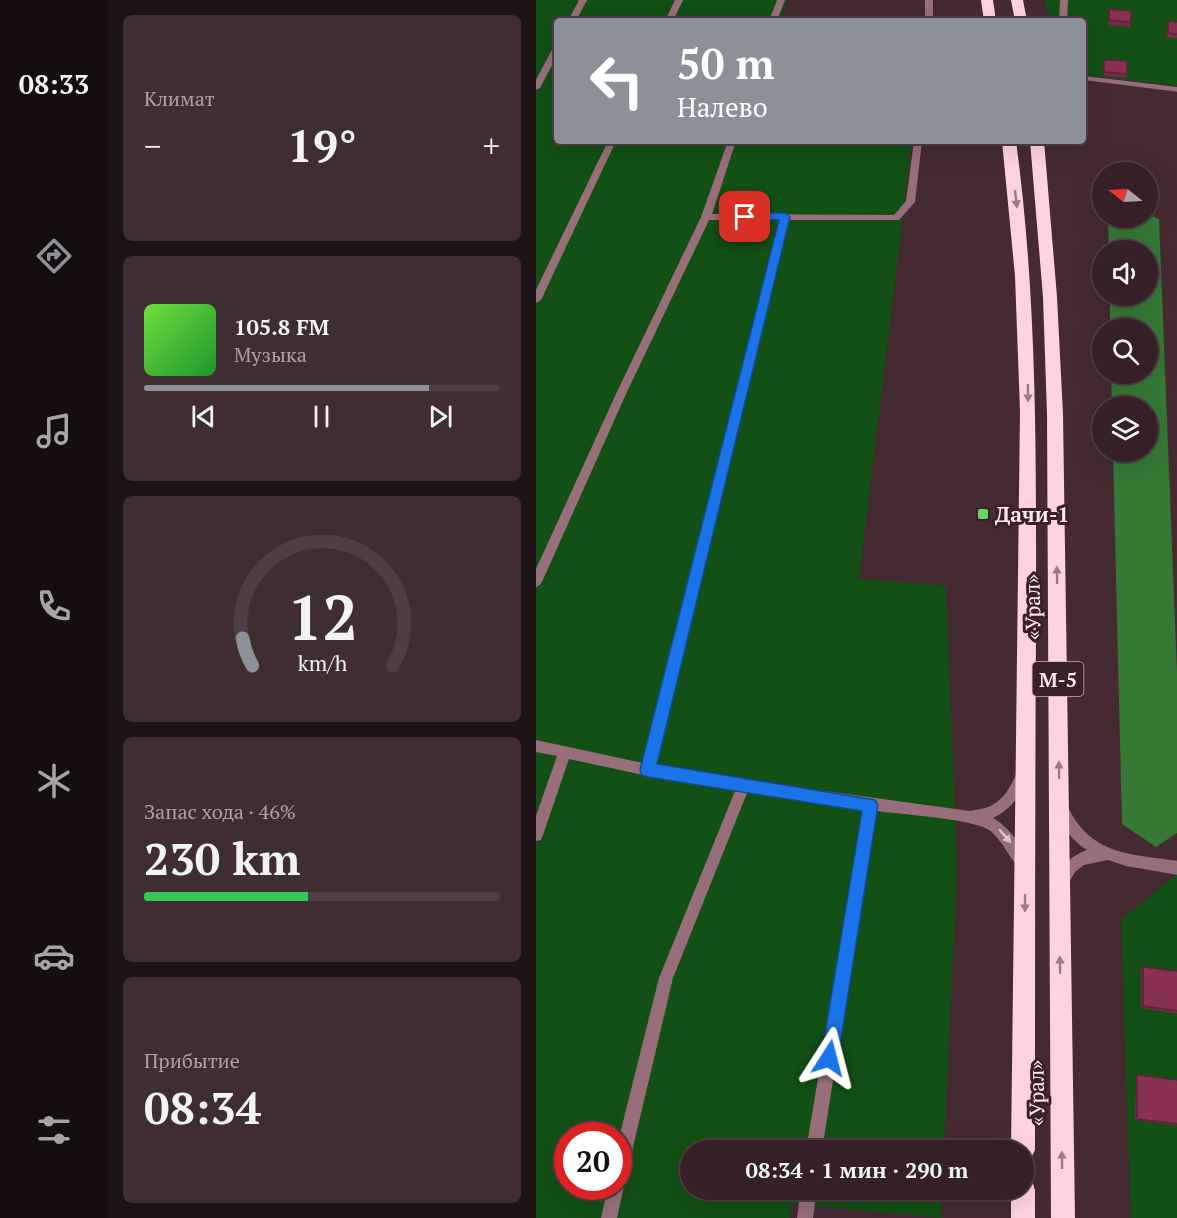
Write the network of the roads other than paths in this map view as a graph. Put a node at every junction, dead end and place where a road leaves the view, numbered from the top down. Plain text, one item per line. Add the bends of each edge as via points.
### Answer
1 (583, 0) edge
2 (679, 0) edge
3 (781, 0) edge
4 (929, 0) edge
5 (987, 0) edge
6 (1017, 0) edge
7 (1064, 0) edge
8 (574, 18) edge
9 (670, 18) edge
10 (774, 18) edge
11 (929, 18) edge
12 (990, 18) edge
13 (1020, 18) edge
14 (1063, 18) edge
15 (554, 54) edge
16 (1086, 78) edge
17 (536, 88) edge
18 (1178, 90) edge
19 (611, 144) edge
20 (731, 144) edge
21 (918, 144) edge
22 (1008, 144) edge
23 (1037, 144) edge
24 (706, 217) junction
25 (785, 217) junction
26 (536, 300) edge
27 (536, 582) edge
28 (536, 746) edge
29 (565, 752) junction
30 (1026, 765) junction
31 (648, 770) junction
32 (743, 786) junction
33 (1059, 795) junction
34 (870, 805) junction
35 (967, 816) junction
36 (536, 835) edge
37 (1108, 854) junction
38 (1178, 868) edge
39 (1026, 874) junction
40 (1060, 888) junction
41 (631, 1122) edge
42 (816, 1140) edge
43 (1023, 1140) edge
44 (613, 1200) edge
45 (808, 1200) edge
46 (1023, 1200) edge
47 (609, 1218) edge
48 (805, 1218) edge
49 (1023, 1218) edge
50 (1063, 1218) edge

1 - 8 lane
2 - 9 lane
3 - 10 lane
4 - 11 lane
5 - 12 highway
6 - 13 highway
7 - 14 lane
15 - 17 lane
16 - 18 lane
19 - 26 lane
20 - 24 lane
21 - 25 lane via 910,202 896,218
22 -> 30 highway, «Урал» / М-5 via 1025,296
33 -> 23 highway, «Урал» / М-5 via 1055,403
24 - 25 lane
24 - 27 lane
25 - 31 lane
28 - 29 lane
29 - 31 lane
29 - 36 lane
30 - 35 lane via 1006,804 990,813
30 - 39 highway, «Урал» / М-5
31 - 32 lane
32 - 34 lane
32 - 41 lane via 666,978
33 - 37 lane via 1066,820 1078,838
33 - 40 highway, «Урал» / М-5
34 - 35 lane
34 - 42 lane
35 -> 39 lane via 998,828 1016,850
37 - 38 lane
37 - 40 lane via 1077,860 1067,870
39 -> 43 highway, «Урал» / М-5
50 -> 40 highway, «Урал» / М-5
44 - 47 lane
45 - 48 lane
46 - 49 highway

